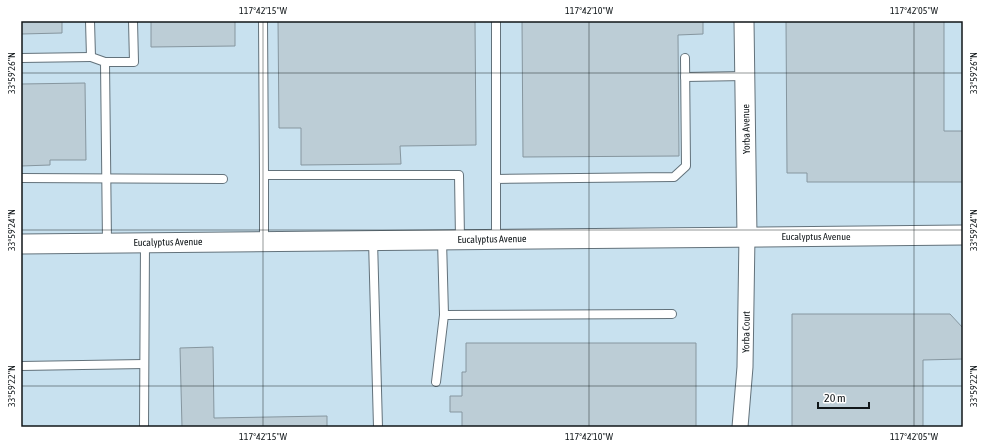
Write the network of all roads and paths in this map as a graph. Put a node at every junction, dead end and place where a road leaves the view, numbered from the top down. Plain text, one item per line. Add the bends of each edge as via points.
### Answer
1 (90, 21) edge
2 (133, 21) edge
3 (264, 21) edge
4 (496, 21) edge
5 (744, 21) edge
6 (91, 57) junction
7 (21, 58) edge
8 (685, 58) dead end
9 (105, 62) junction
10 (745, 76) junction
11 (685, 77) junction
12 (264, 175) junction
13 (21, 178) edge
14 (106, 178) junction
15 (223, 179) dead end
16 (496, 179) junction
17 (963, 235) edge
18 (747, 236) junction
19 (496, 239) junction
20 (373, 240) junction
21 (451, 240) junction
22 (264, 241) junction
23 (145, 242) junction
24 (107, 243) junction
25 (21, 244) edge
26 (672, 314) dead end
27 (444, 315) junction
28 (144, 364) junction
29 (21, 366) edge
30 (436, 382) dead end
31 (144, 427) edge
32 (378, 427) edge
33 (740, 427) edge

1 - 6 lane
2 - 9 lane via 134,62
3 - 12 lane
4 - 16 lane
5 - 10 street, Yorba Avenue
6 - 7 lane
6 - 9 lane
8 - 11 lane
9 - 14 lane
10 - 11 lane
10 - 18 street, Yorba Avenue
11 - 16 lane via 686,166 674,177
12 - 21 lane via 459,175
12 - 22 lane
13 - 14 lane
14 - 15 lane
14 - 24 lane
16 - 19 lane
17 - 18 street, Eucalyptus Avenue
18 - 19 street, Eucalyptus Avenue
18 - 33 street, Yorba Court via 745,367
19 - 21 street, Eucalyptus Avenue
20 - 21 street, Eucalyptus Avenue
20 - 22 street, Eucalyptus Avenue
20 - 32 lane
21 - 27 lane
22 - 23 street, Eucalyptus Avenue
23 - 24 street, Eucalyptus Avenue
23 - 28 lane
24 - 25 street, Eucalyptus Avenue
26 - 27 lane
27 - 30 lane
28 - 29 lane
28 - 31 lane

